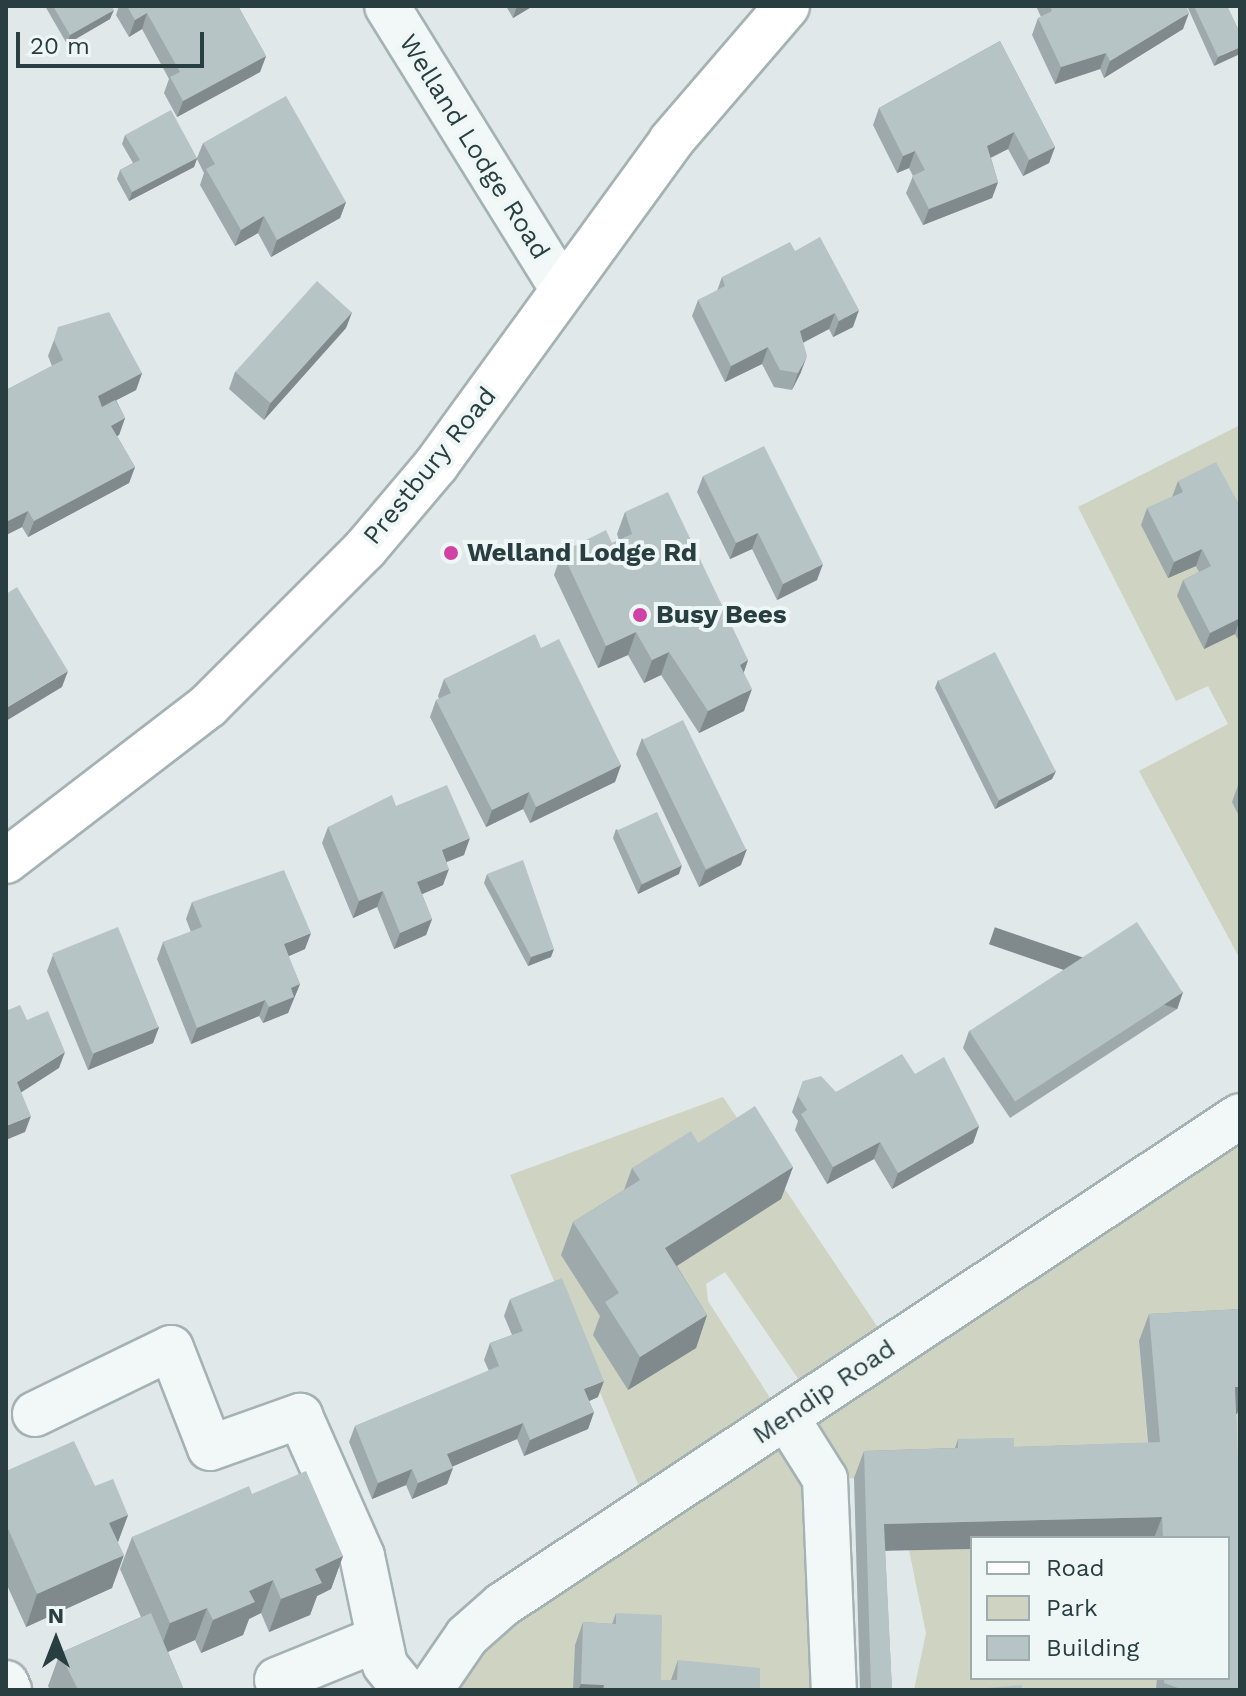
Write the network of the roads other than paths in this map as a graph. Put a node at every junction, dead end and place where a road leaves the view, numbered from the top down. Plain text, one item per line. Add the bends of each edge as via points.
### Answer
1 (387, 6) edge
2 (787, 6) edge
3 (561, 287) junction
4 (6, 861) edge
5 (1240, 1116) edge
6 (35, 1414) dead end
7 (786, 1417) junction
8 (378, 1639) junction
9 (277, 1680) dead end
10 (6, 1683) edge
11 (9, 1690) edge
12 (405, 1690) edge
13 (430, 1690) edge
14 (834, 1690) edge

1 - 3 street, Welland Lodge Road
2 - 3 main road, Prestbury Road
3 - 4 main road, Prestbury Road via 436,465 291,629 121,779
5 - 7 street, Mendip Road
6 - 8 street via 171,1348 210,1448 300,1416 362,1556
7 - 13 street, Mendip Road via 502,1605 467,1636
7 - 14 street via 825,1479
8 - 9 street
8 - 12 street via 385,1665
10 - 11 street

